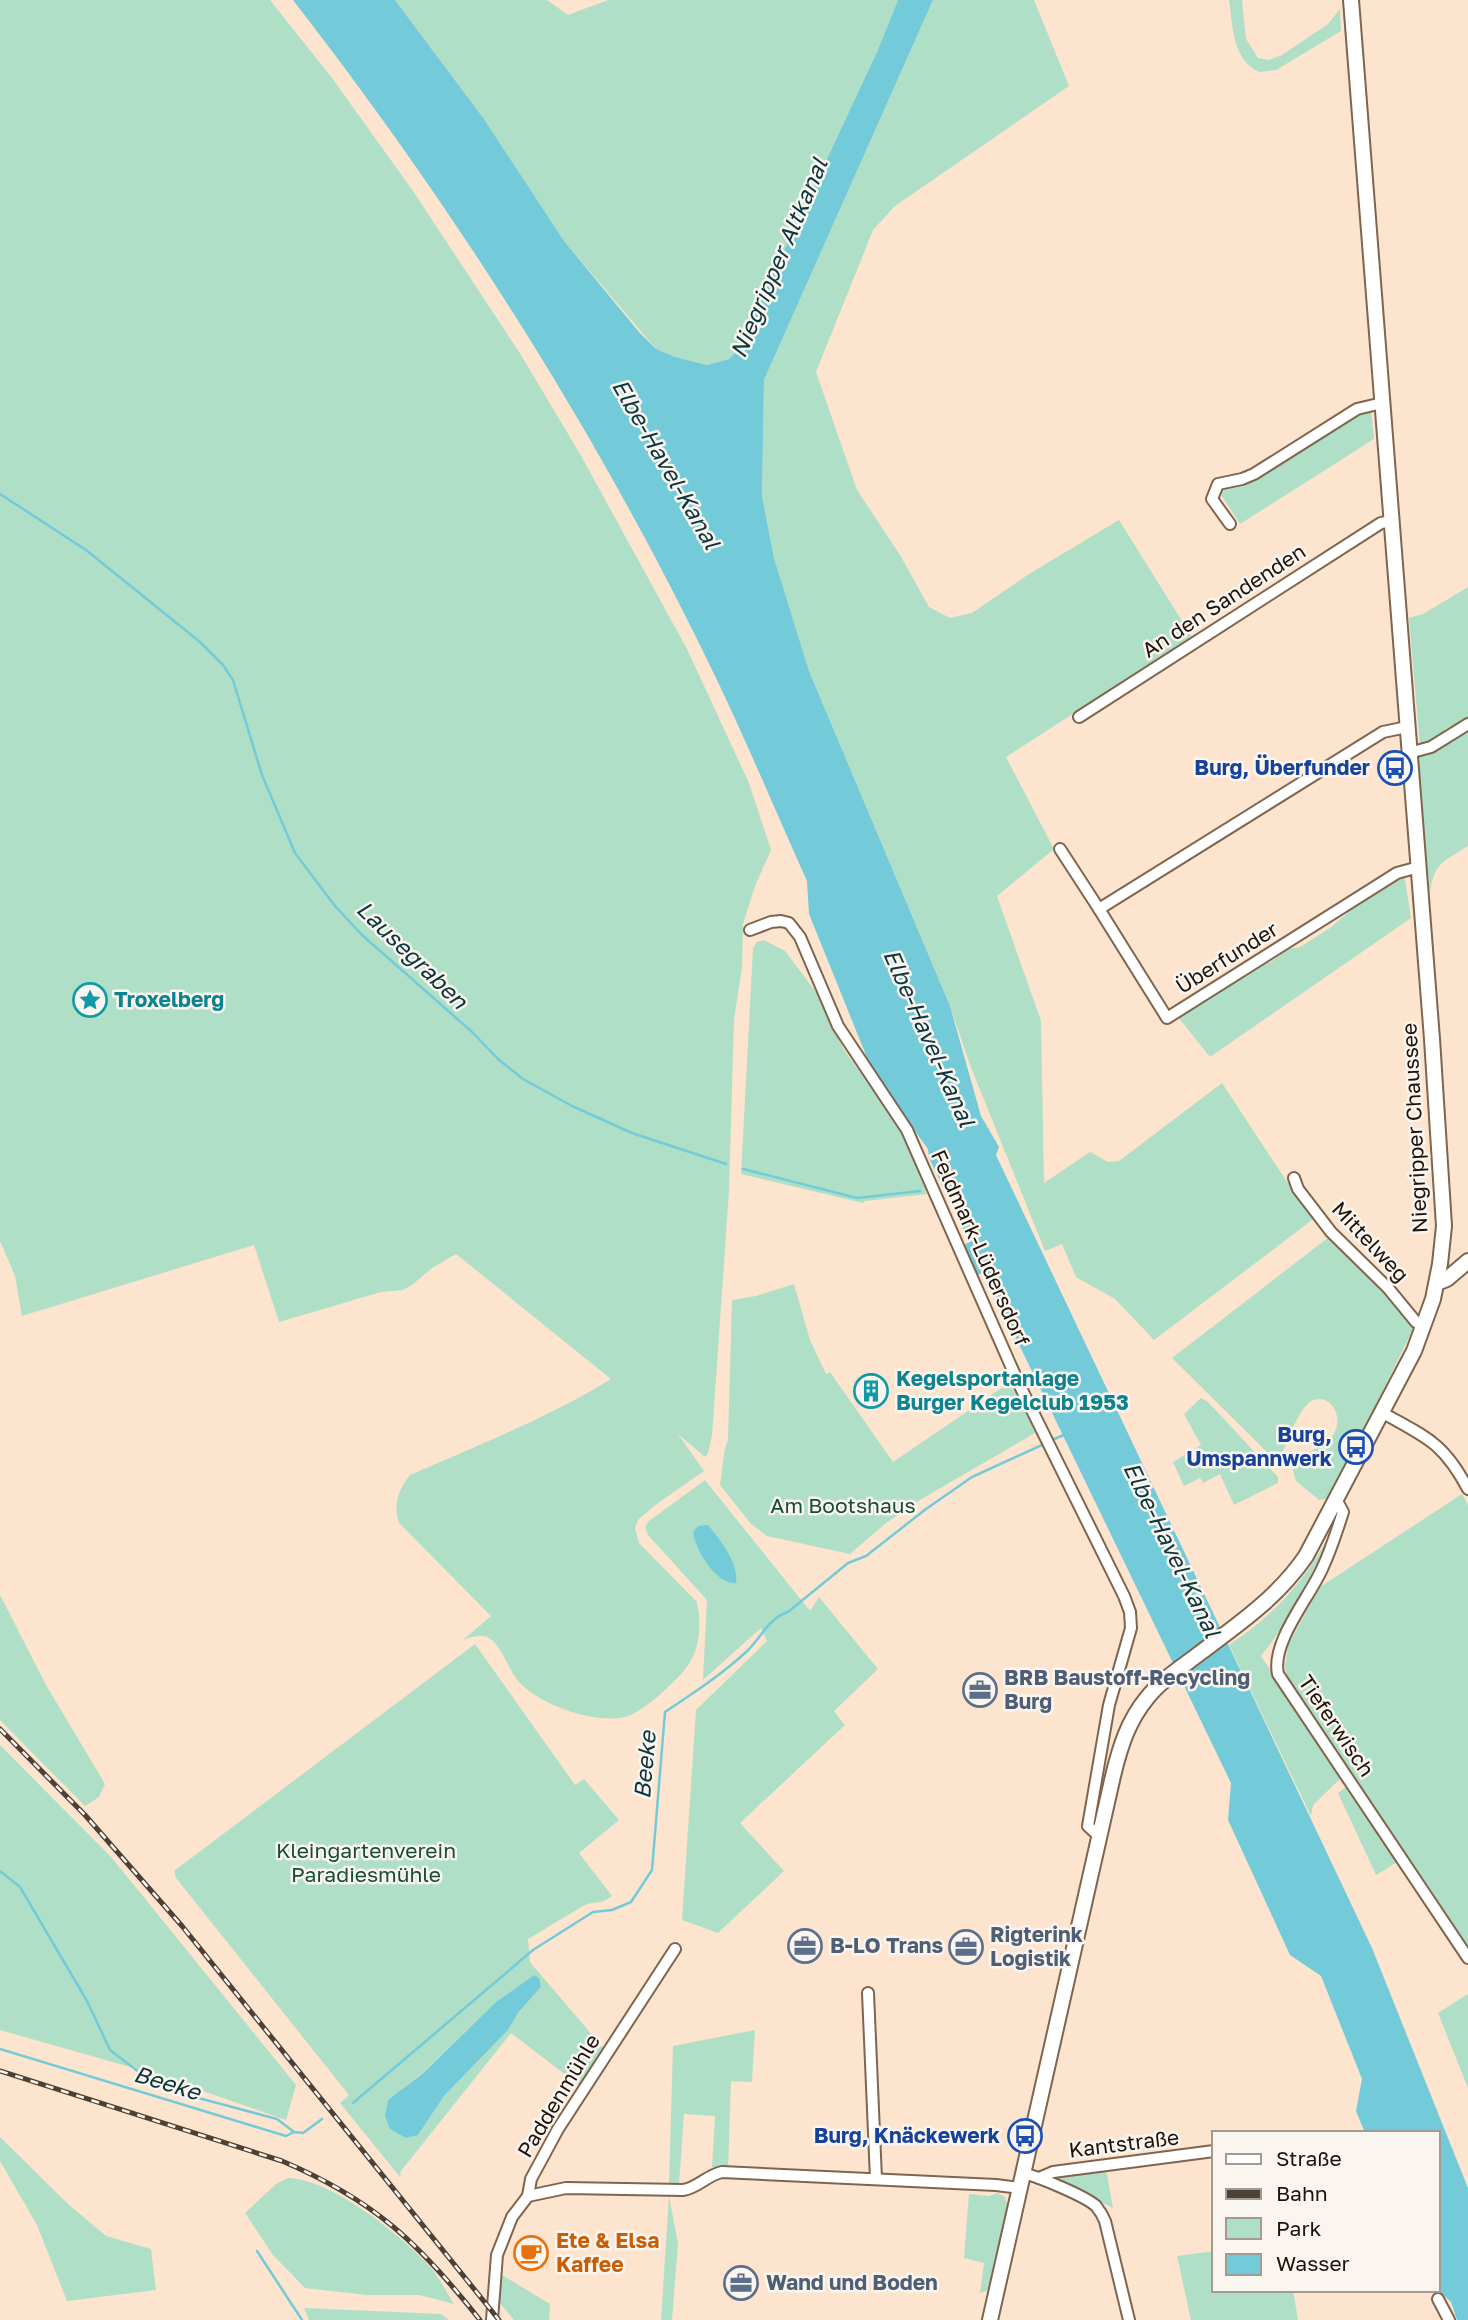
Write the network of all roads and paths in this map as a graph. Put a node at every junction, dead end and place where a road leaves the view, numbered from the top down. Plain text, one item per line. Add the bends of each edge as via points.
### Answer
1 (1351, 0) edge
2 (1382, 403) junction
3 (1391, 521) junction
4 (1230, 524) dead end
5 (1079, 717) dead end
6 (1468, 724) edge
7 (1407, 727) junction
8 (1409, 753) junction
9 (1060, 849) dead end
10 (1419, 867) junction
11 (1099, 909) junction
12 (750, 930) dead end
13 (1294, 1178) dead end
14 (1468, 1261) edge
15 (1437, 1283) junction
16 (1424, 1327) junction
17 (1383, 1413) junction
18 (1468, 1489) edge
19 (1337, 1501) junction
20 (1099, 1836) junction
21 (675, 1949) dead end
22 (1468, 1958) edge
23 (868, 1993) dead end
24 (1212, 2151) edge
25 (1023, 2173) junction
26 (1039, 2178) junction
27 (876, 2179) junction
28 (1020, 2188) junction
29 (528, 2196) junction
30 (1438, 2299) dead end
31 (492, 2316) edge
32 (990, 2320) edge
33 (1129, 2320) edge
34 (1449, 2320) edge

1 - 2 main road, Niegripper Chaussee
2 - 3 main road, Niegripper Chaussee
2 - 4 street via 1357,409 1254,474 1218,484 1212,499
3 - 5 street, An den Sandenden via 1381,523
3 - 7 main road, Niegripper Chaussee
6 - 8 street via 1431,747
7 - 8 main road, Niegripper Chaussee
7 - 11 street via 1383,732
8 - 10 main road, Niegripper Chaussee
9 - 11 street, Überfunder
10 - 11 street, Überfunder via 1397,873 1167,1018
10 - 15 main road, Niegripper Chaussee via 1443,1202
12 - 20 street, Feldmark-Lüdersdorf via 781,920 800,937 838,1026 907,1130 1008,1360 1124,1596 1131,1620 1129,1640 1109,1705 1088,1826
13 - 16 street, Mittelweg via 1331,1232
14 - 15 main road
15 - 16 main road, Niegripper Chaussee
16 - 17 main road, Niegripper Chaussee
17 - 18 street via 1441,1448
17 - 19 main road, Niegripper Chaussee
19 - 20 main road, Niegripper Chaussee via 1297,1569 1273,1596 1147,1698 1131,1721 1118,1754
19 - 22 street, Tieferwisch via 1343,1512 1332,1547 1282,1641 1278,1674
20 - 25 main road, Niegripper Chaussee
21 - 29 street, Paddenmühle via 558,2129 531,2179
23 - 27 street
24 - 26 street, Kantstraße via 1053,2172
25 - 26 street
25 - 28 main road, Niegripper Chaussee
26 - 33 street via 1100,2211
27 - 28 street
27 - 29 street via 718,2173 683,2190 566,2188
28 - 32 main road, Niegripper Chaussee
29 - 31 street, Paddenmühle via 512,2217 499,2247
30 - 34 street

